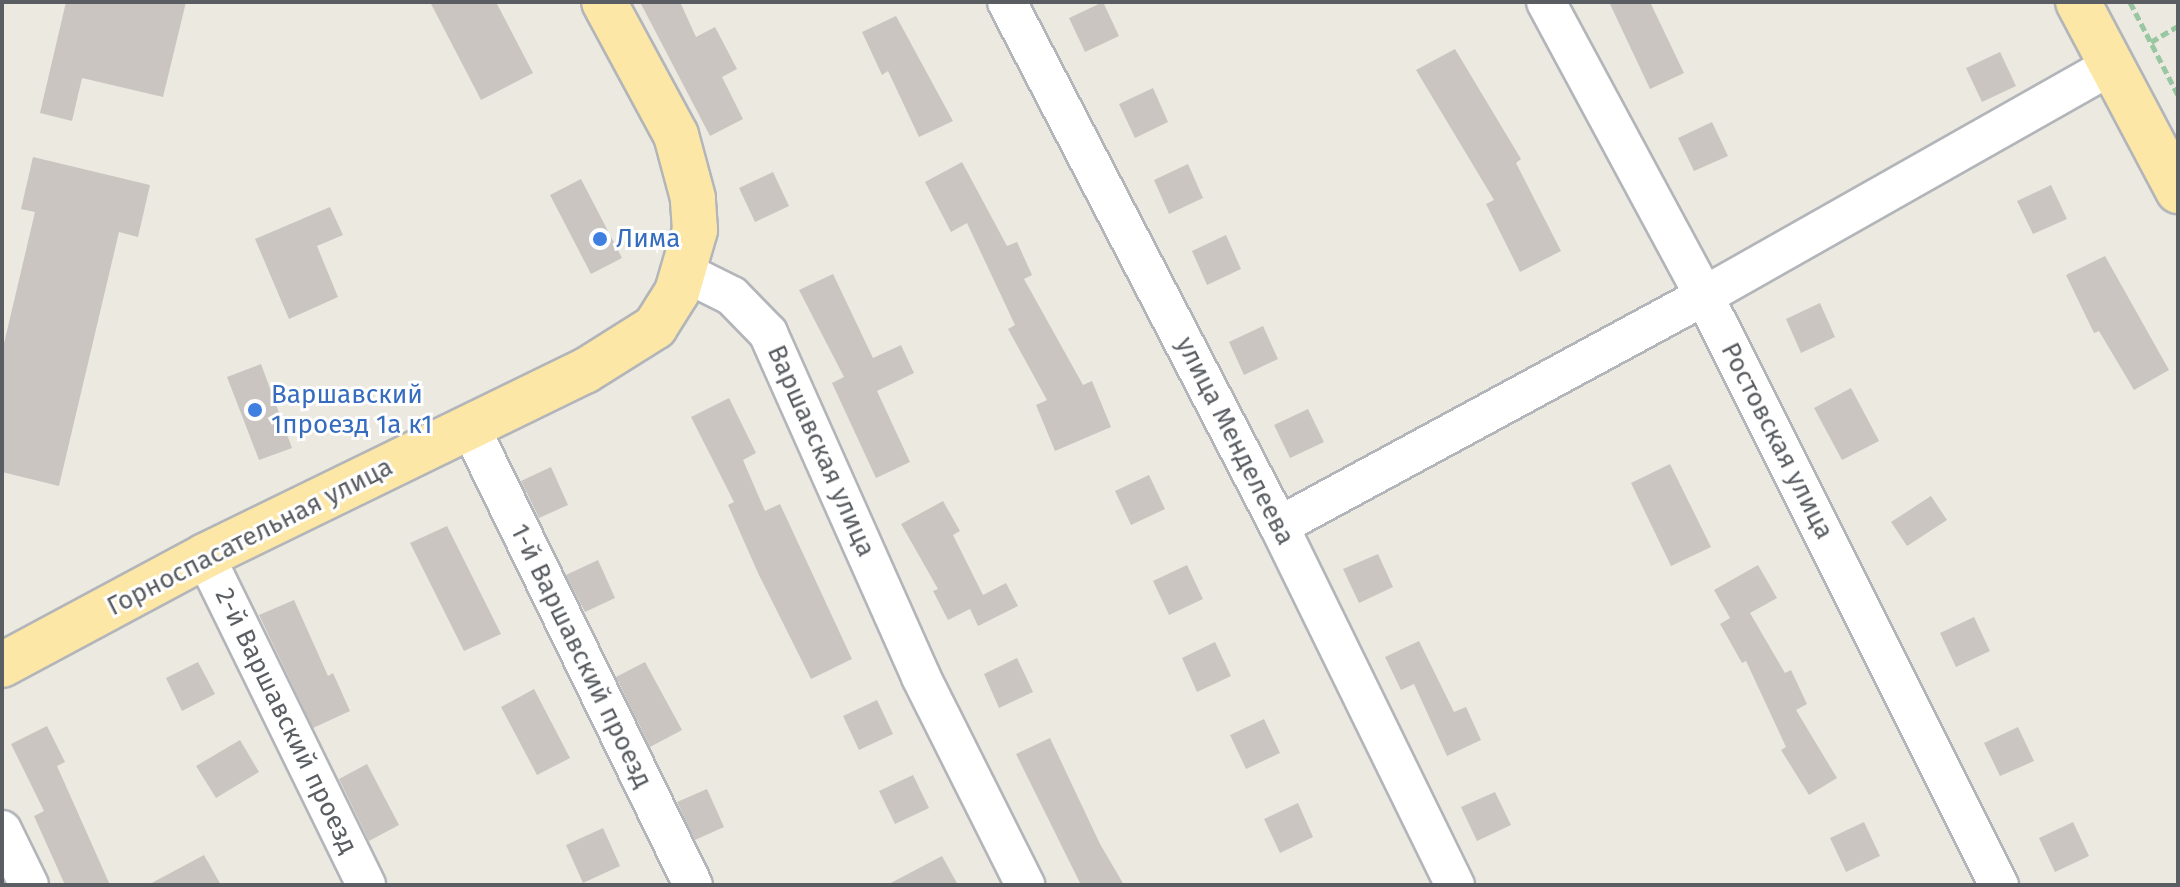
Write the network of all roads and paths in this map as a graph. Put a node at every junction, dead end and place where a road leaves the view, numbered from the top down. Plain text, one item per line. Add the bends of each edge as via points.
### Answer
1 (604, 2) edge
2 (1007, 2) edge
3 (1546, 2) edge
4 (2078, 2) edge
5 (2130, 2) edge
6 (2178, 26) edge
7 (2151, 42) junction
8 (2111, 66) junction
9 (2178, 95) edge
10 (2178, 191) edge
11 (682, 271) junction
12 (1704, 296) junction
13 (470, 427) junction
14 (1279, 526) junction
15 (205, 556) junction
16 (2, 665) edge
17 (2, 830) edge
18 (29, 885) edge
19 (366, 885) edge
20 (693, 885) edge
21 (1025, 885) edge
22 (1455, 885) edge
23 (1999, 885) edge

1 - 11 main road via 676,135 687,169 695,230
2 - 14 street, улица Менделеева
3 - 12 street, Ростовская улица
4 - 8 main road
5 - 7 path
6 - 7 path
7 - 9 path
8 - 10 main road
8 - 12 street
11 - 13 main road, Горноспасательная улица via 677,292 655,327 585,371
11 - 21 street, Варшавская улица via 732,296 768,333 921,677
12 - 14 street
12 - 23 street, Ростовская улица
13 - 15 main road, Горноспасательная улица
13 - 20 street, 1-й Варшавский проезд
14 - 22 street, улица Менделеева
15 - 16 main road, Горноспасательная улица
15 - 19 street, 2-й Варшавский проезд
17 - 18 street

